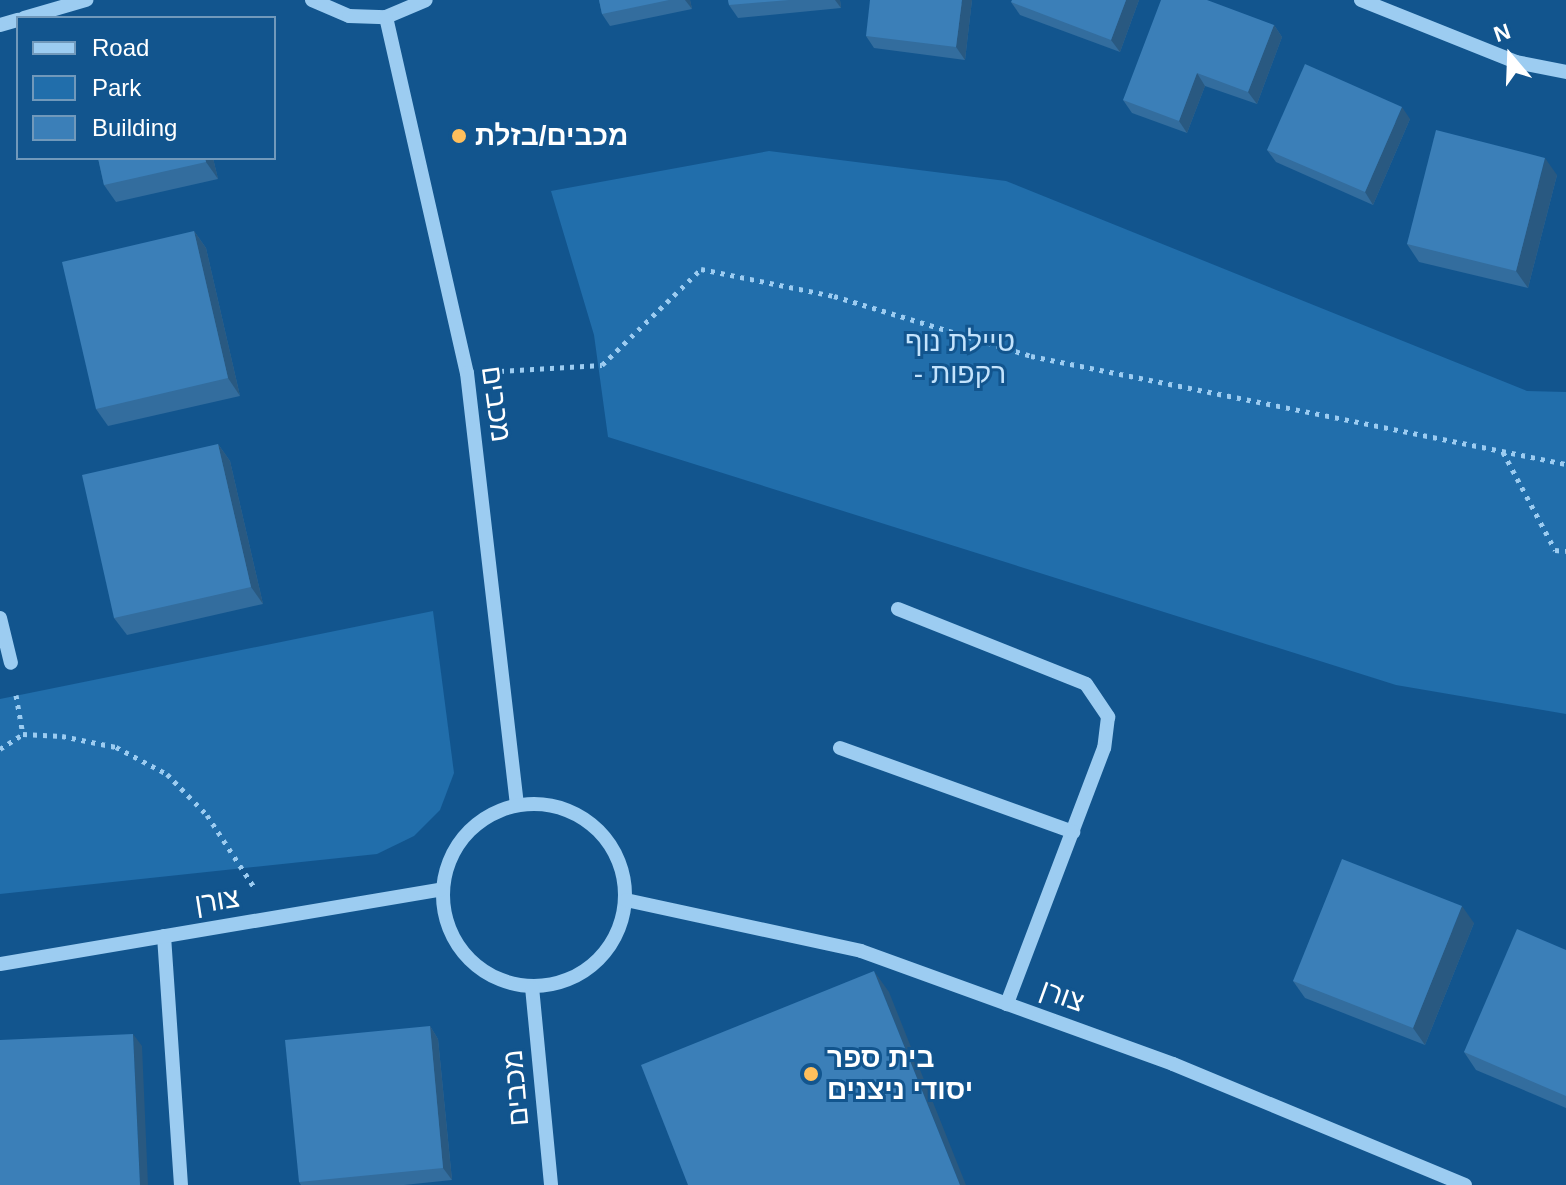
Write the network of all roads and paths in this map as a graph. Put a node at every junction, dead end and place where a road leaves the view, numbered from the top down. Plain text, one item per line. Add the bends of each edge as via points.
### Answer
1 (86, 0) edge
2 (312, 0) edge
3 (426, 0) edge
4 (1361, 0) edge
5 (31, 16) edge
6 (386, 17) junction
7 (1566, 72) edge
8 (467, 373) junction
9 (1503, 452) junction
10 (1566, 464) edge
11 (1566, 551) edge
12 (898, 609) dead end
13 (0, 618) edge
14 (11, 663) dead end
15 (840, 748) dead end
16 (0, 749) edge
17 (517, 805) junction
18 (1073, 832) junction
19 (442, 889) junction
20 (626, 900) junction
21 (272, 918) junction
22 (164, 936) junction
23 (0, 964) edge
24 (532, 987) junction
25 (1007, 1004) junction
26 (181, 1185) edge
27 (551, 1185) edge
28 (1465, 1185) edge

1 - 5 street
2 - 6 street via 349,16
3 - 6 street
4 - 7 street via 1516,62
6 - 8 street, מכבים
8 - 9 path via 602,365 701,269 834,296 1031,356
8 - 17 street, מכבים
9 - 10 path
9 - 11 path via 1555,550
12 - 18 street via 1086,684 1108,717 1104,748
13 - 14 street
15 - 18 street
16 - 21 path via 23,734 62,736 116,747 167,774 207,815
17 - 19 street via 464,836
17 - 20 street via 553,805 583,817 607,838 622,867
18 - 25 street
19 - 21 street, צורן
19 - 24 street via 459,949 482,971
20 - 24 street via 615,940 594,965
20 - 25 street, צורן via 861,951
21 - 22 street, צורן
22 - 23 street, צורן
22 - 26 street
24 - 27 street, מכבים
25 - 28 street, צורן

